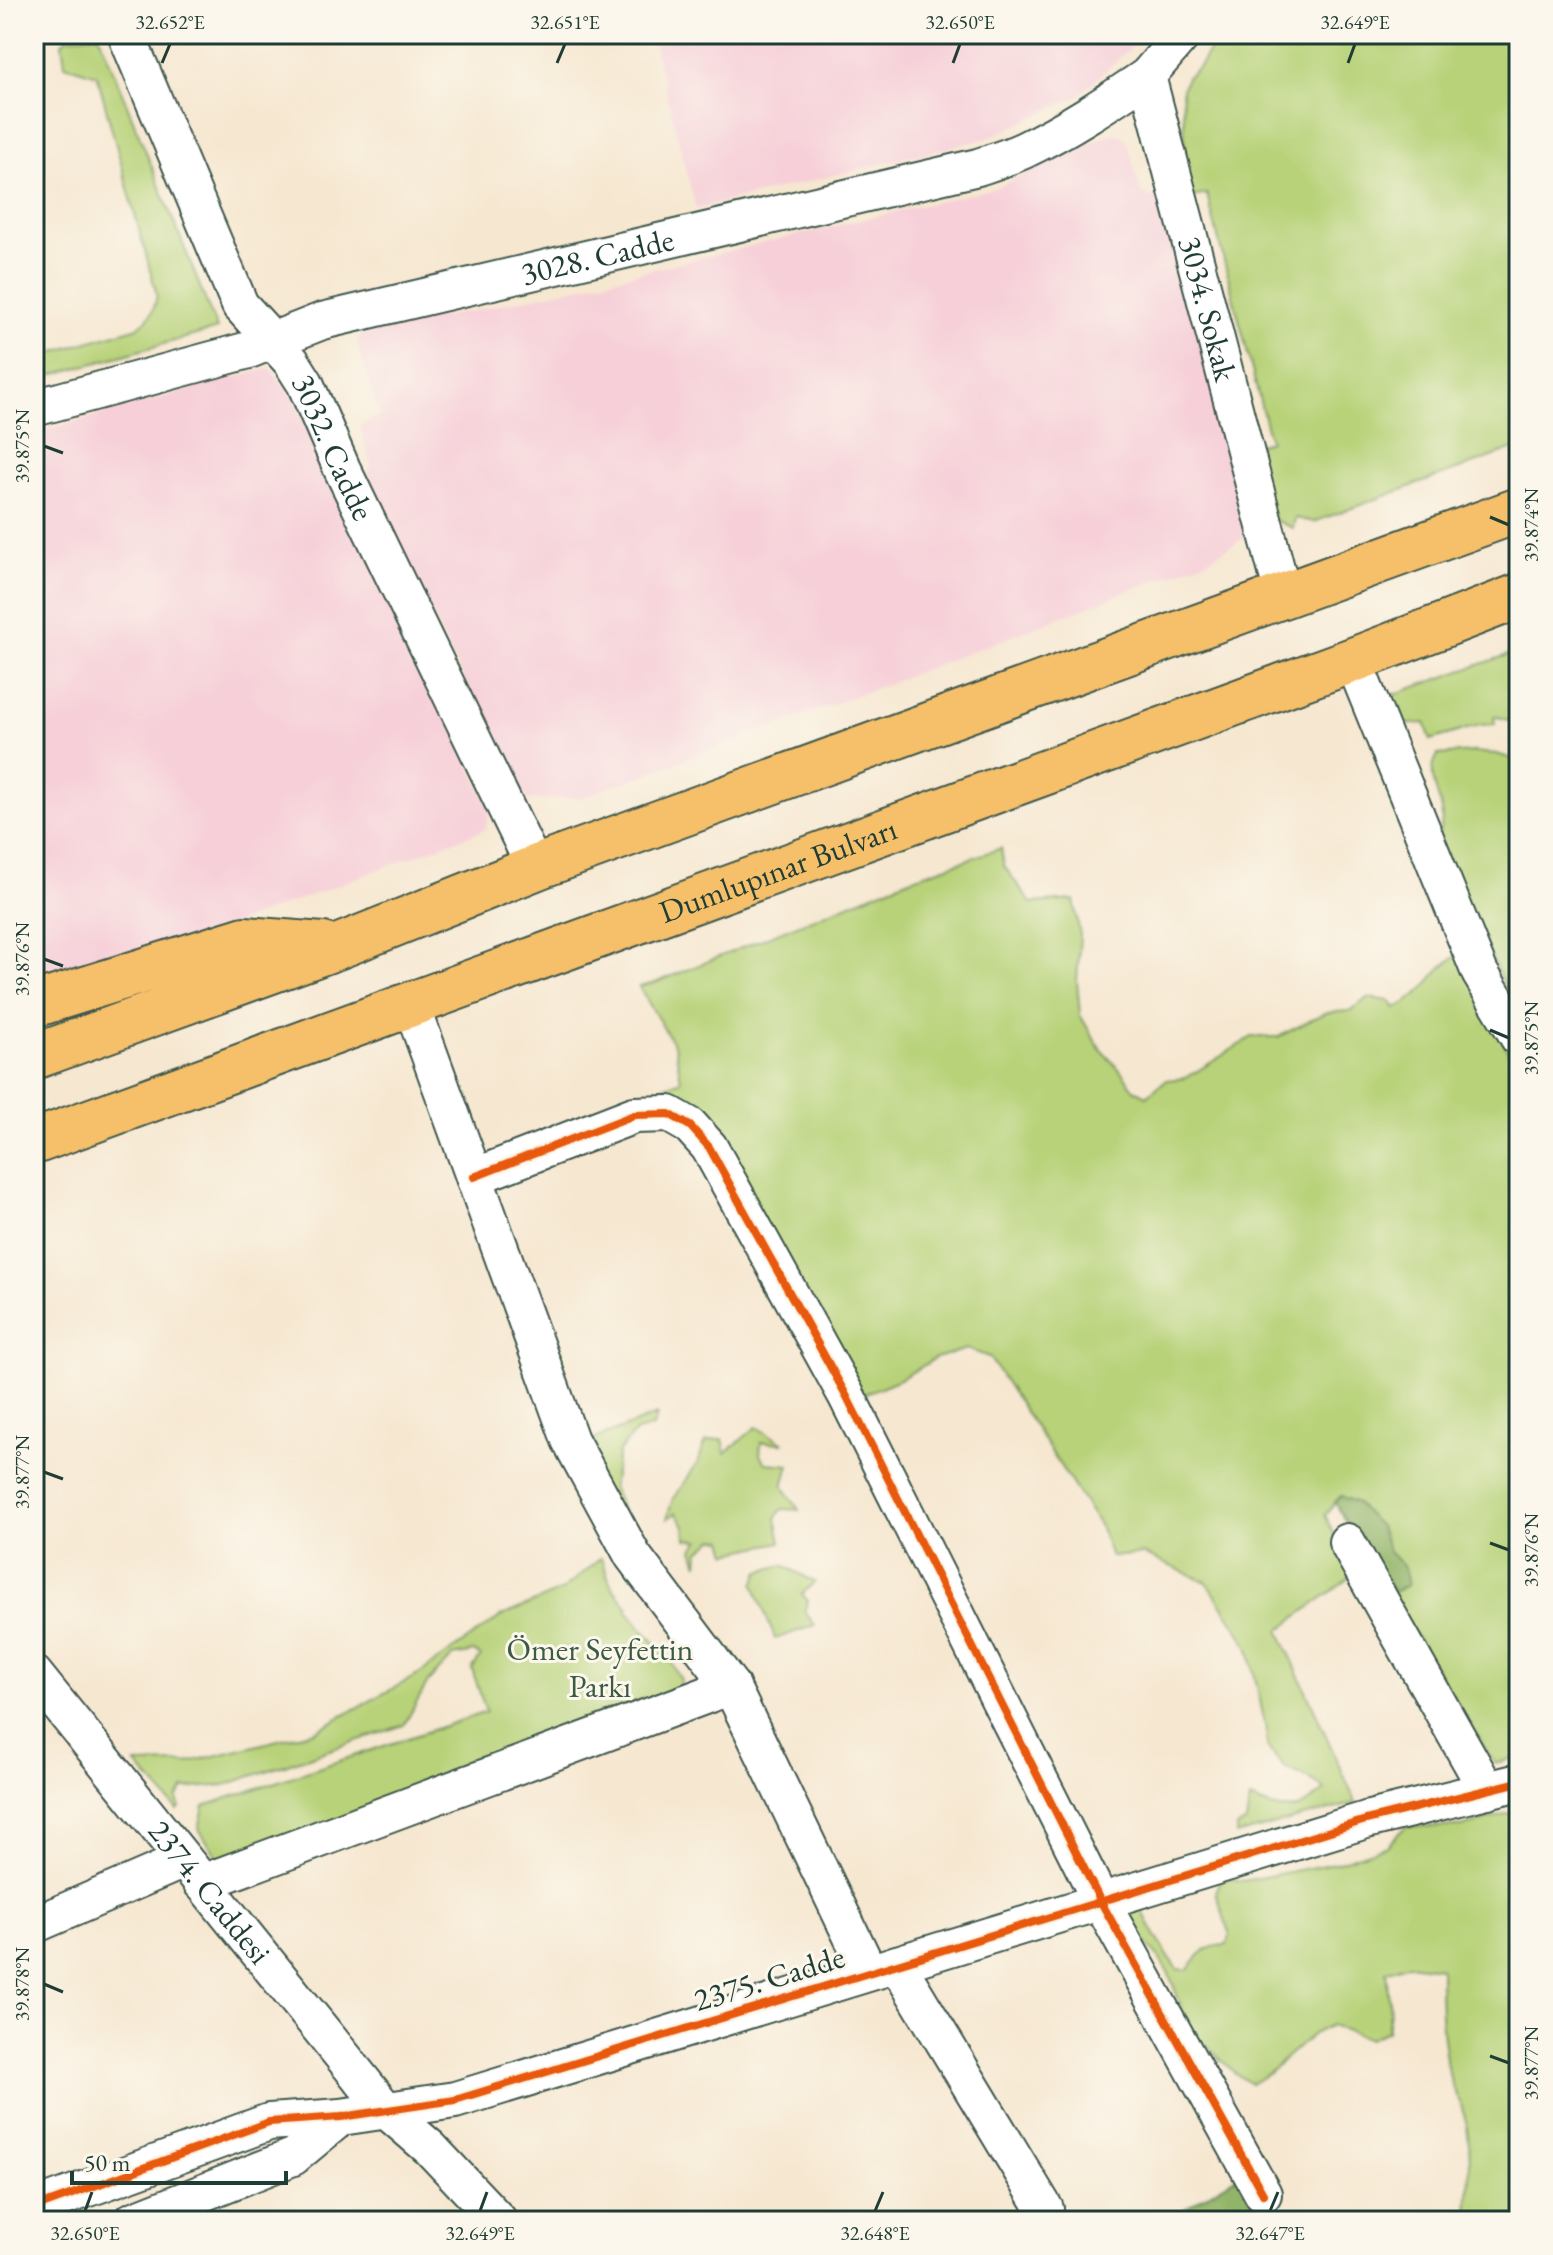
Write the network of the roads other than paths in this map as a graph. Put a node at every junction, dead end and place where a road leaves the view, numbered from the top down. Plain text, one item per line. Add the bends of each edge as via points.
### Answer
1 (126, 34) edge
2 (1183, 34) edge
3 (1147, 76) junction
4 (273, 340) junction
5 (34, 408) edge
6 (1519, 510) edge
7 (1283, 595) junction
8 (1519, 596) edge
9 (1353, 660) junction
10 (535, 868) junction
11 (337, 947) junction
12 (411, 1004) junction
13 (34, 1005) edge
14 (1519, 1038) edge
15 (34, 1057) edge
16 (34, 1142) edge
17 (474, 1177) junction
18 (1347, 1542) dead end
19 (34, 1674) edge
20 (731, 1686) junction
21 (1503, 1786) edge
22 (193, 1872) junction
23 (1101, 1902) junction
24 (34, 1925) edge
25 (883, 1968) junction
26 (386, 2110) junction
27 (341, 2117) junction
28 (1263, 2194) dead end
29 (34, 2208) edge
30 (1045, 2209) dead end
31 (132, 2221) edge
32 (499, 2221) edge

1 - 4 street, 3032. Cadde via 240,305
2 - 3 street
3 - 4 street, 3028. Cadde via 1064,129 978,167 322,321
3 - 7 street, 3034. Sokak
4 - 5 street, 3028. Cadde
4 - 10 street, 3032. Cadde via 305,383
6 - 7 highway
7 - 10 highway
8 - 9 highway, Dumlupınar Bulvarı
9 - 12 highway, Dumlupınar Bulvarı
9 - 14 street via 1480,973
10 - 11 highway
11 - 13 highway via 245,939
11 - 15 highway
12 - 16 highway, Dumlupınar Bulvarı
12 - 17 street
17 - 20 street via 570,1440 633,1556
17 - 23 street via 634,1115 669,1114 690,1126 709,1147 846,1395
18 - 21 street
19 - 22 street, 2374. Caddesi
20 - 22 street
20 - 25 street
21 - 23 street, 2375. Cadde via 1366,1820
22 - 24 street
22 - 26 street, 2374. Caddesi
23 - 25 street, 2375. Cadde
23 - 28 street
25 - 26 street, 2375. Cadde via 455,2100
25 - 30 street
26 - 27 street, 2375. Cadde
26 - 32 street, 2374. Caddesi
27 - 29 street, 2375. Cadde via 269,2122
27 - 31 street via 293,2157

